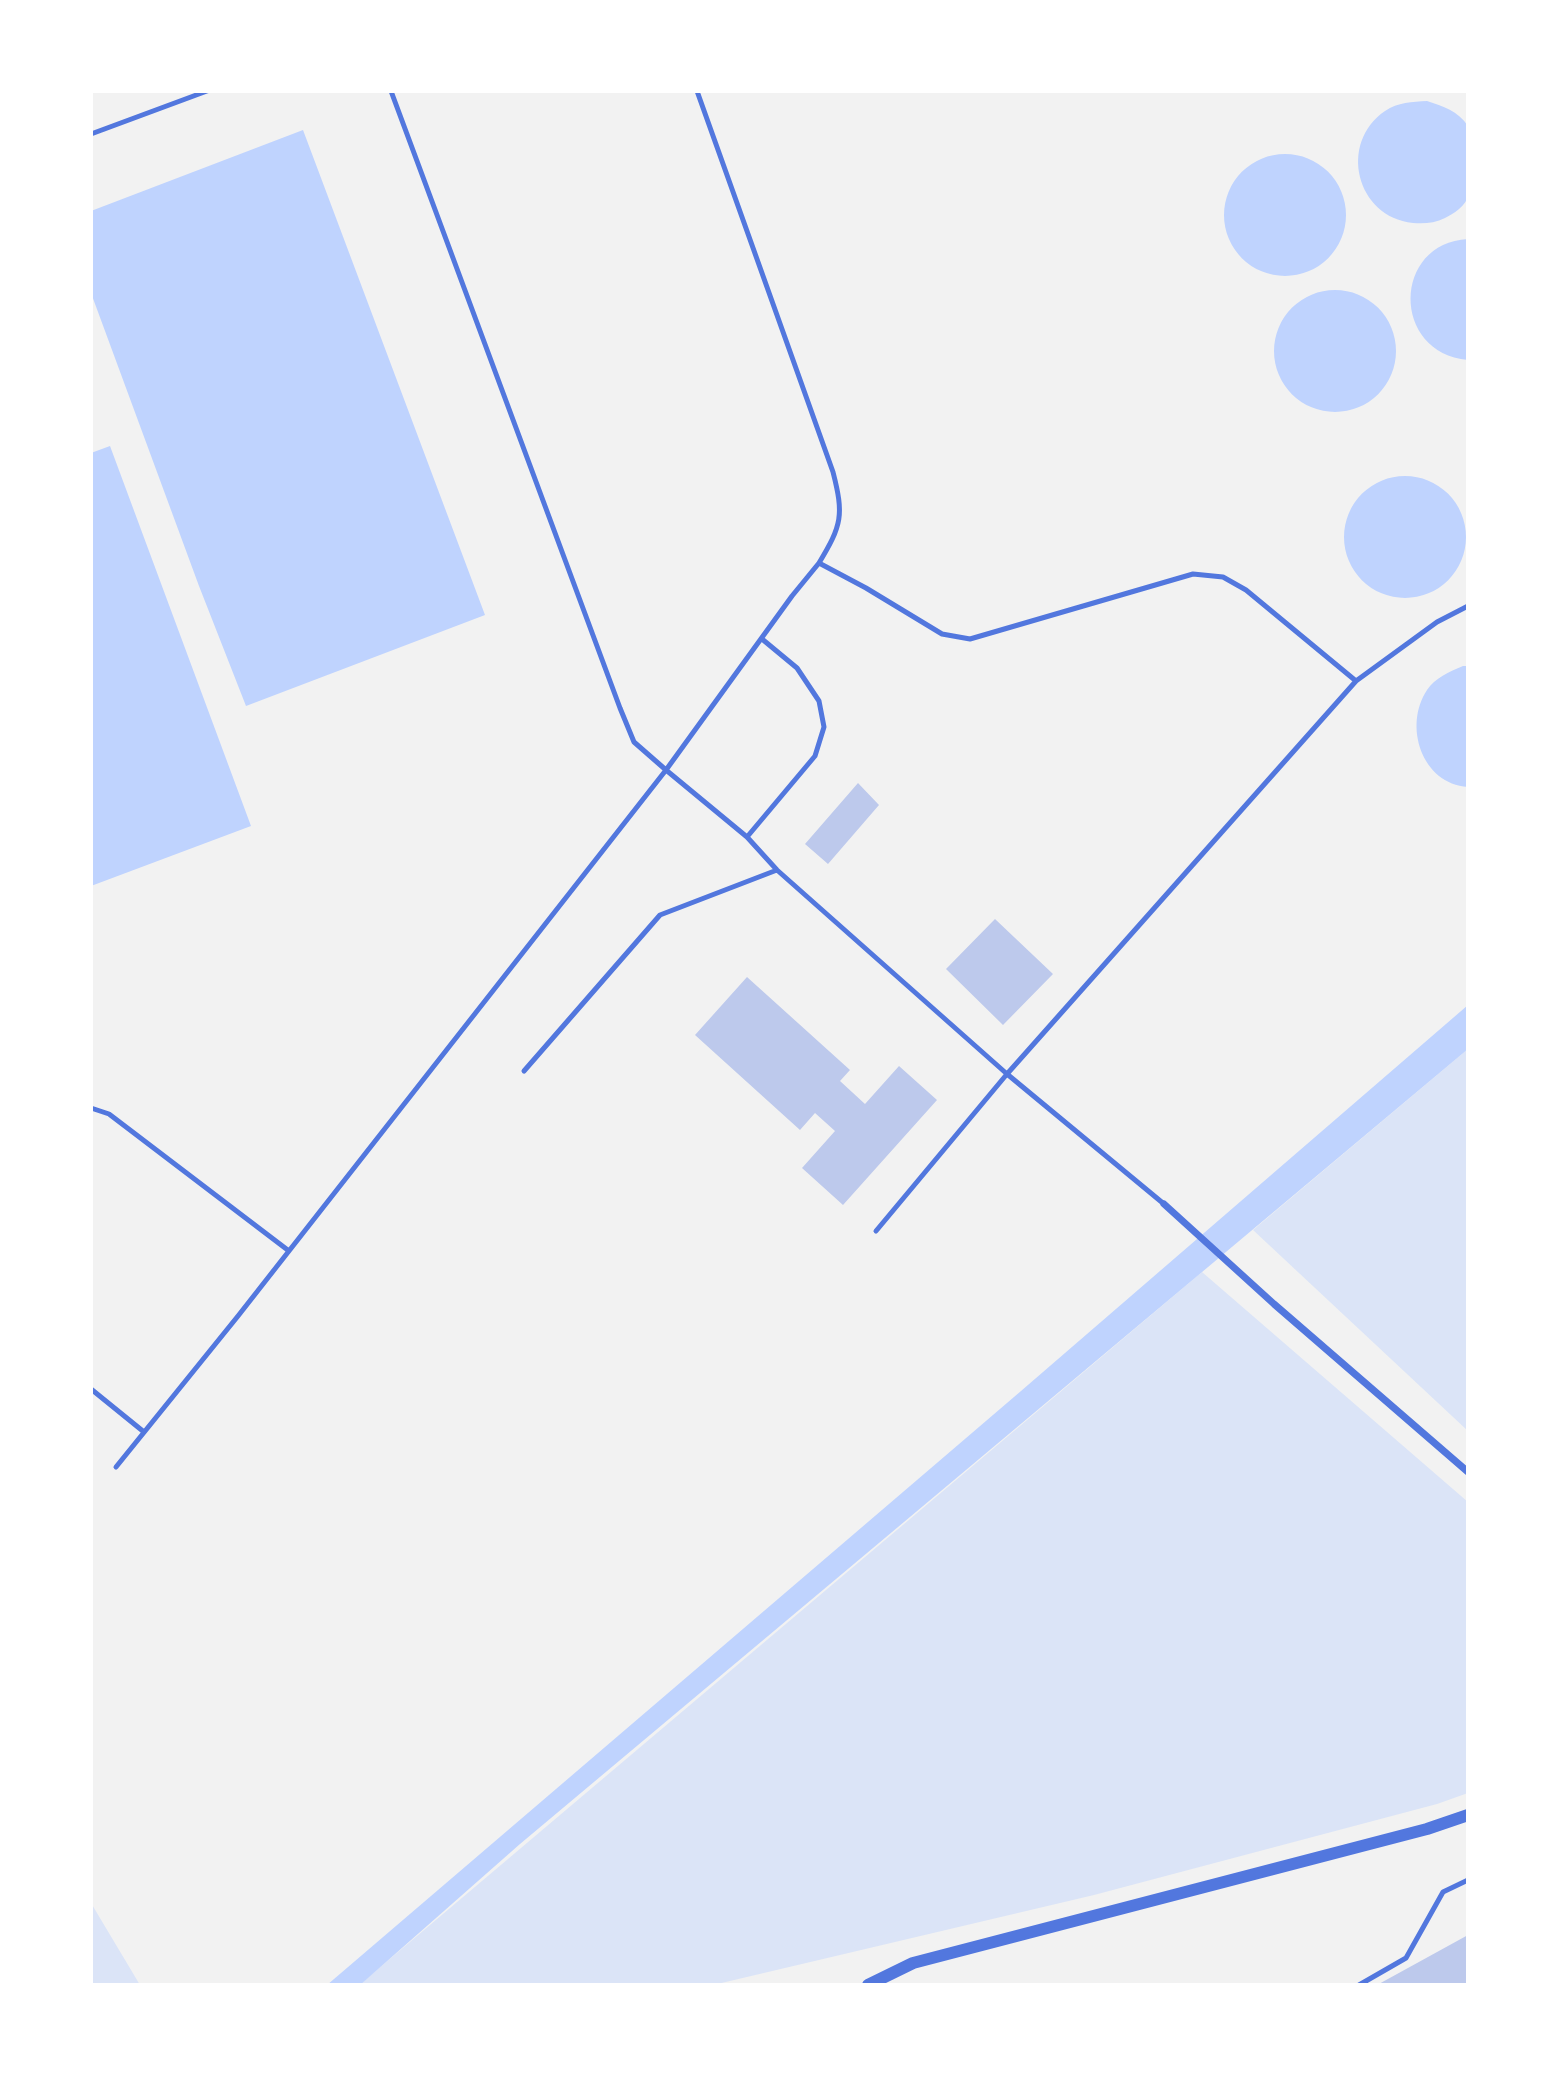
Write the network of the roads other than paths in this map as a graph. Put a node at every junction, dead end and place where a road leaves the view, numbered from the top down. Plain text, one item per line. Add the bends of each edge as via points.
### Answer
1 (207, 91) edge
2 (391, 91) edge
3 (698, 91) edge
4 (91, 134) edge
5 (819, 563) junction
6 (1468, 606) edge
7 (762, 639) junction
8 (1356, 681) junction
9 (666, 770) junction
10 (747, 837) junction
11 (777, 870) junction
12 (524, 1071) dead end
13 (1007, 1074) junction
14 (92, 1107) edge
15 (1164, 1204) joint
16 (876, 1231) dead end
17 (289, 1251) junction
18 (91, 1389) edge
19 (144, 1432) junction
20 (116, 1467) dead end
21 (1468, 1472) edge
22 (1468, 1815) edge
23 (1468, 1880) edge
24 (868, 1985) edge
25 (1359, 1985) edge

1 - 4 lane
2 - 9 lane via 620,708 634,742
3 - 5 lane via 841,503 836,535
5 - 7 lane
5 - 8 lane via 942,634 970,639 1194,574 1223,577 1246,590
6 - 8 lane via 1437,622
7 - 9 lane
7 - 10 lane via 797,668 819,701 824,727 815,756
8 - 13 lane
9 - 10 lane
9 - 17 lane
10 - 11 lane
11 - 12 lane via 660,915
11 - 13 lane
13 - 15 lane
13 - 16 lane
14 - 17 lane via 109,1114
15 - 21 street
17 - 19 lane
18 - 19 lane
19 - 20 lane
22 - 24 street via 913,1964
23 - 25 lane via 1443,1892 1406,1958

